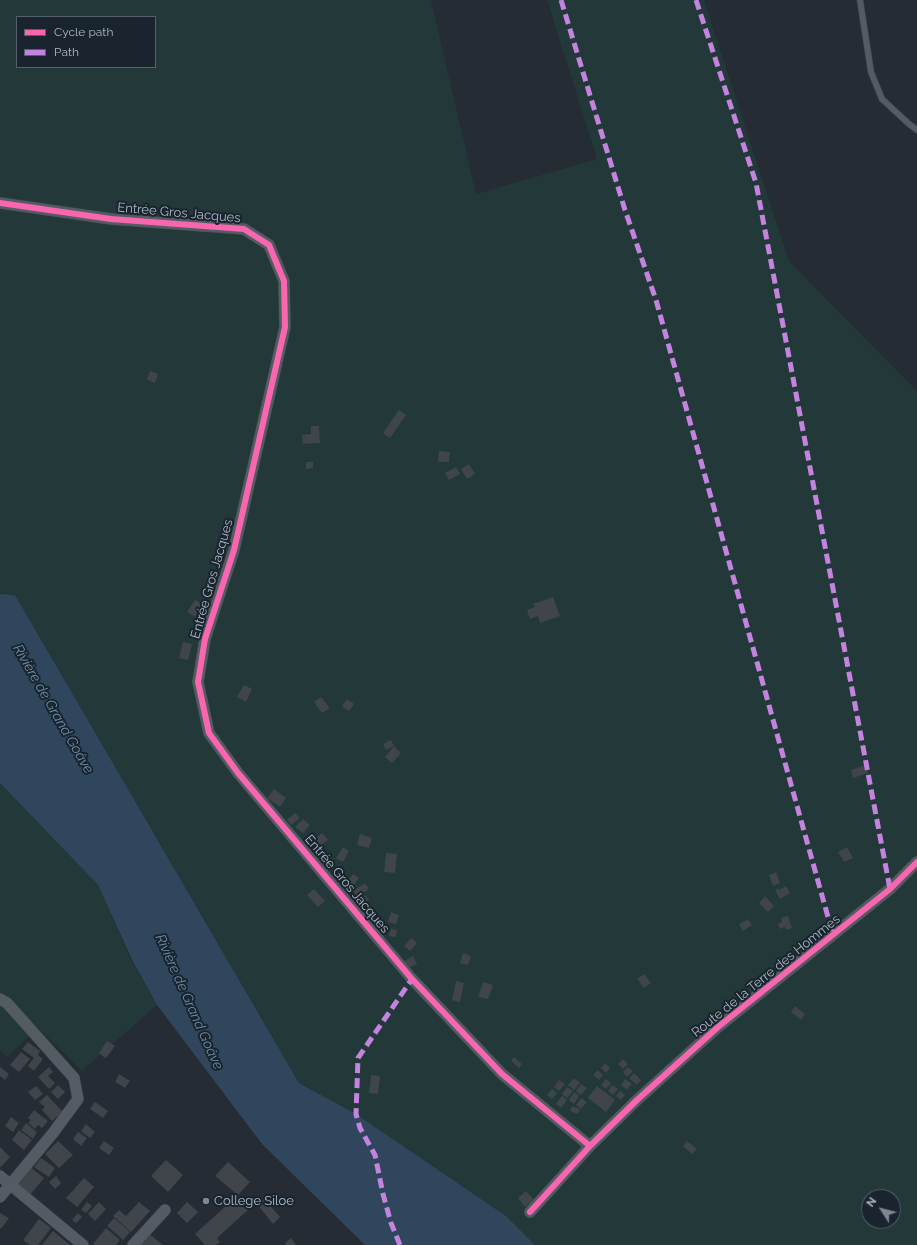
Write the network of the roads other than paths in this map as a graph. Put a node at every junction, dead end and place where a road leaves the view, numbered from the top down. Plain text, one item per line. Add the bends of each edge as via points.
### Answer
1 (860, 0) edge
2 (917, 130) edge
3 (0, 203) edge
4 (917, 862) edge
5 (0, 999) edge
6 (590, 1146) junction
7 (0, 1176) edge
8 (10, 1185) junction
9 (0, 1198) edge
10 (164, 1210) dead end
11 (530, 1212) dead end
12 (83, 1245) edge
13 (133, 1245) edge

1 - 2 lane via 871,72 876,86 882,99
3 - 6 street, Entrée Gros Jacques via 111,219 244,229 269,245 284,282 285,327 234,550 205,639 198,682 209,733 238,773 412,979 502,1074
4 - 6 street, Route de la Terre des Hommes via 890,889 718,1027
5 - 8 street via 7,1003 74,1078 78,1099
6 - 11 street, Route de la Terre des Hommes
7 - 8 street
8 - 9 street
8 - 12 street
10 - 13 street

